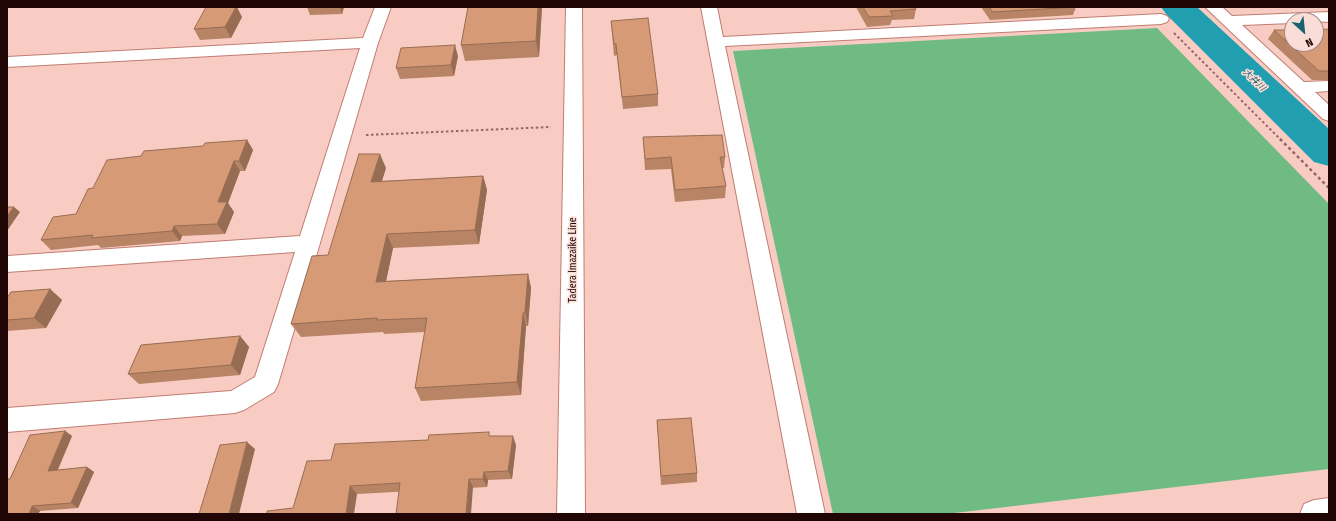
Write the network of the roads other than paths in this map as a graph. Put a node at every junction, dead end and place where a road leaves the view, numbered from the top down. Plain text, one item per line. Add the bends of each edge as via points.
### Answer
1 (383, 7) edge
2 (574, 7) edge
3 (709, 7) edge
4 (1213, 7) edge
5 (1329, 17) edge
6 (1161, 20) road end
7 (1230, 21) junction
8 (716, 42) junction
9 (370, 43) junction
10 (7, 62) edge
11 (1329, 86) edge
12 (1300, 88) junction
13 (1329, 115) edge
14 (309, 243) junction
15 (7, 264) edge
16 (8, 423) edge
17 (1329, 512) edge
18 (571, 514) edge
19 (811, 514) edge
20 (1314, 514) edge

1 - 9 street
2 - 18 street, Tadera Imazaike Line
3 - 8 street
4 - 7 street
5 - 7 street
6 - 8 street
7 - 12 street
8 - 19 street
9 - 10 street
9 - 14 street
11 - 12 street
12 - 13 street
14 - 15 street
14 - 16 street via 265,384 235,402
17 - 20 street

